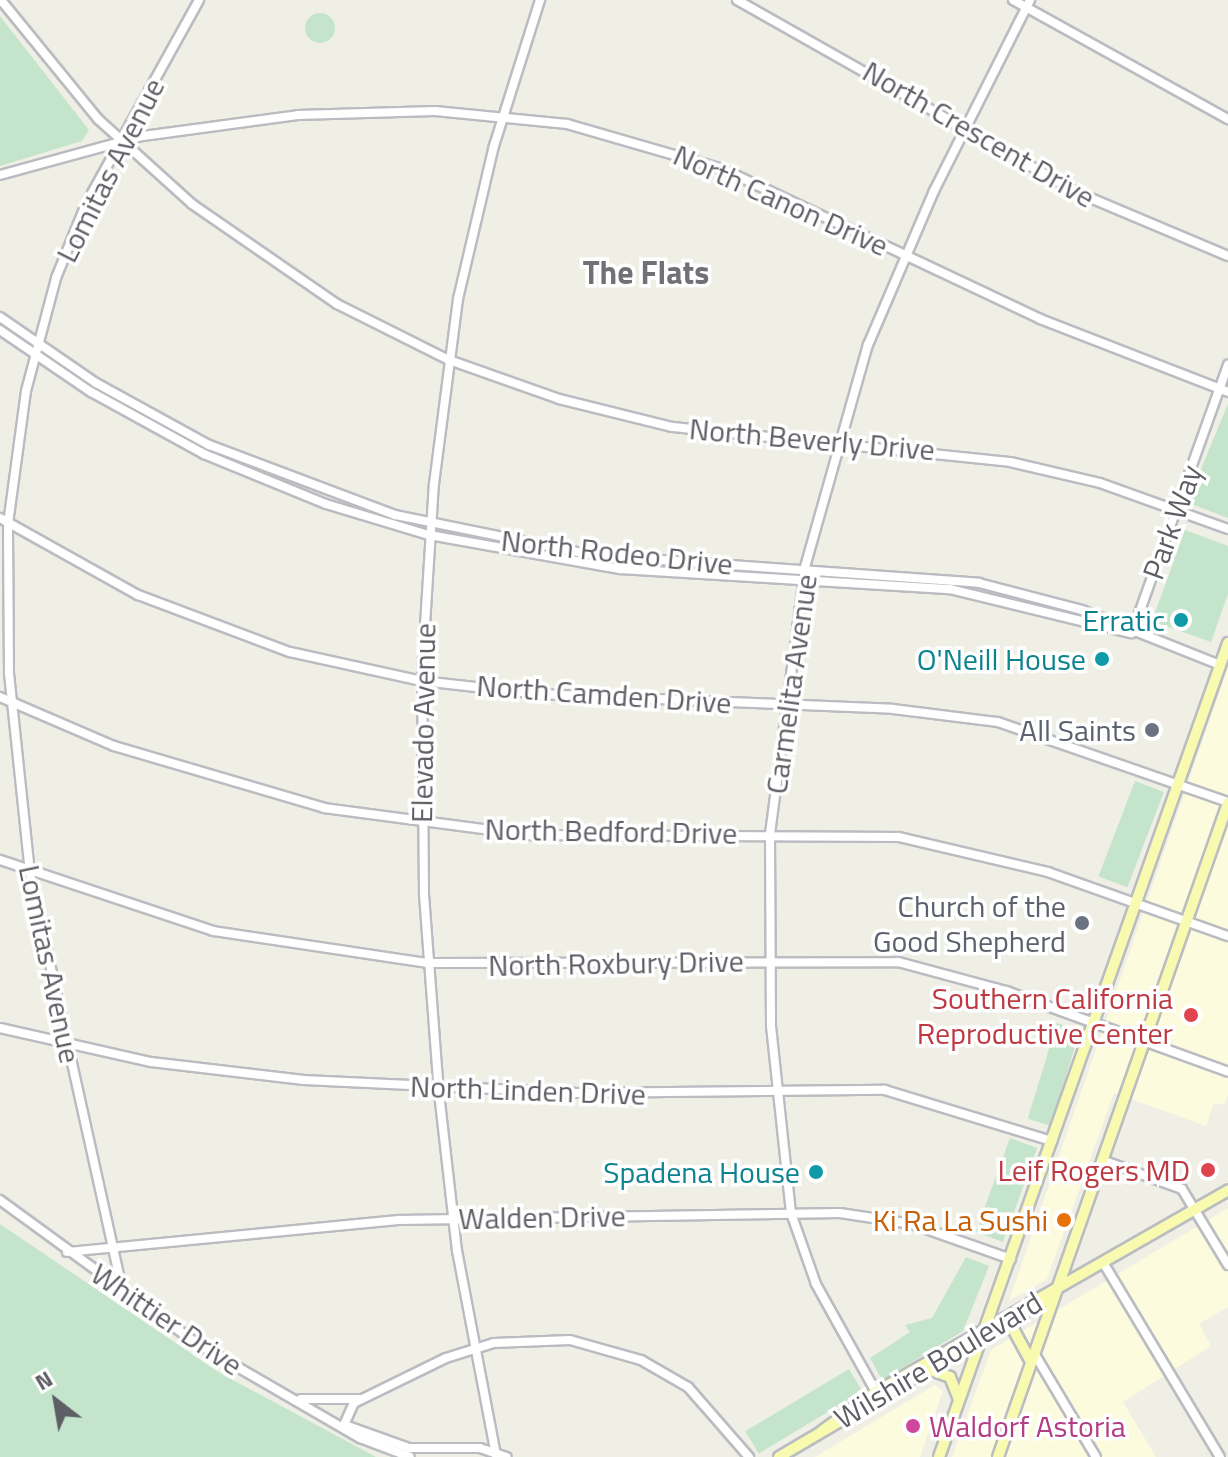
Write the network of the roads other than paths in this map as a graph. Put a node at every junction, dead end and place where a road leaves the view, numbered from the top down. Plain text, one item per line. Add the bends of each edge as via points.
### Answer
1 (1, 0) edge
2 (199, 0) edge
3 (540, 0) edge
4 (737, 0) edge
5 (1013, 0) edge
6 (1028, 4) edge
7 (503, 115) junction
8 (1228, 119) edge
9 (966, 129) junction
10 (119, 140) junction
11 (0, 175) edge
12 (904, 254) junction
13 (1228, 256) edge
14 (0, 317) edge
15 (0, 330) edge
16 (36, 344) junction
17 (34, 355) junction
18 (449, 360) junction
19 (1228, 365) edge
20 (1224, 390) edge
21 (840, 441) junction
22 (1176, 510) junction
23 (0, 518) edge
24 (8, 524) junction
25 (430, 525) junction
26 (1228, 529) edge
27 (429, 535) junction
28 (804, 572) junction
29 (1132, 633) junction
30 (1228, 643) edge
31 (1224, 666) edge
32 (422, 681) junction
33 (0, 697) edge
34 (11, 703) junction
35 (786, 704) junction
36 (1178, 784) junction
37 (1228, 803) edge
38 (421, 824) junction
39 (770, 834) junction
40 (0, 860) edge
41 (30, 873) junction
42 (1136, 903) junction
43 (1186, 922) junction
44 (1228, 936) edge
45 (769, 960) junction
46 (428, 963) junction
47 (1094, 1022) junction
48 (0, 1028) edge
49 (1144, 1041) junction
50 (66, 1045) junction
51 (1228, 1072) edge
52 (438, 1088) junction
53 (777, 1090) junction
54 (1052, 1141) junction
55 (1102, 1160) junction
56 (1228, 1190) edge
57 (1, 1203) edge
58 (1197, 1208) junction
59 (791, 1213) junction
60 (452, 1218) junction
61 (113, 1247) junction
62 (67, 1252) junction
63 (1011, 1259) junction
64 (1104, 1264) junction
65 (1228, 1265) edge
66 (1055, 1292) junction
67 (123, 1293) junction
68 (1011, 1325) junction
69 (986, 1327) junction
70 (979, 1344) junction
71 (474, 1349) junction
72 (1033, 1358) junction
73 (933, 1371) junction
74 (876, 1392) junction
75 (292, 1397) junction
76 (360, 1399) junction
77 (959, 1399) junction
78 (344, 1425) junction
79 (822, 1431) junction
80 (491, 1456) edge
81 (410, 1457) edge
82 (506, 1457) edge
83 (749, 1457) edge
84 (779, 1457) edge
85 (939, 1457) edge
86 (998, 1457) edge
87 (1096, 1457) edge
88 (1220, 1457) edge

1 - 10 street, North Beverly Drive
2 - 10 street, Lomitas Avenue
3 - 7 street, Elevado Avenue
4 - 9 street, North Crescent Drive
5 - 6 street
6 - 8 street
6 - 9 street, Carmelita Avenue
7 - 10 street, North Canon Drive via 309,114
7 - 12 street, North Canon Drive via 692,157
7 - 18 street, Elevado Avenue
9 - 12 street, Carmelita Avenue
9 - 13 street, North Crescent Drive via 1123,215
10 - 11 street, North Canon Drive
10 - 16 street, Lomitas Avenue via 65,254
10 - 18 street, North Beverly Drive via 284,272
12 - 20 street, North Canon Drive via 1051,324
12 - 21 street, Carmelita Avenue
14 - 16 street, North Rodeo Drive
15 - 17 street, North Rodeo Drive
16 - 17 street, Lomitas Avenue
16 - 25 street, North Rodeo Drive via 209,445 319,491
17 - 24 street, Lomitas Avenue
17 - 27 street, North Rodeo Drive via 204,454 326,504
18 - 21 street, North Beverly Drive via 559,399 672,427
18 - 25 street, Elevado Avenue
19 - 20 street, Park Way
20 - 22 street, Park Way
21 - 22 street, North Beverly Drive via 1010,462
21 - 28 street, Carmelita Avenue
22 - 26 street, North Beverly Drive
22 - 29 street, Park Way
23 - 24 street, North Camden Drive
24 - 32 street, North Camden Drive via 138,595 290,652
24 - 34 street, Lomitas Avenue
25 - 27 street, Elevado Avenue
25 - 28 street, North Rodeo Drive via 606,557
27 - 28 street, North Rodeo Drive via 605,567
27 - 32 street, Elevado Avenue
28 - 29 street, North Rodeo Drive via 978,593
28 - 35 street, Carmelita Avenue
29 - 31 street, North Rodeo Drive
30 - 31 main road
31 - 36 main road
32 - 35 street, North Camden Drive
32 - 38 street, Elevado Avenue
33 - 34 street, North Bedford Drive
34 - 38 street, North Bedford Drive via 223,783
34 - 41 street, Lomitas Avenue
35 - 36 street, North Camden Drive via 998,722
35 - 39 street, Carmelita Avenue
36 - 37 street, North Camden Drive
36 - 42 main road
37 - 43 main road
38 - 39 street, North Bedford Drive via 530,835
38 - 46 street, Elevado Avenue
39 - 42 street, North Bedford Drive via 899,837 971,850
39 - 45 street, Carmelita Avenue
40 - 41 street, North Roxbury Drive
41 - 46 street, North Roxbury Drive via 213,931
41 - 50 street, Lomitas Avenue
42 - 43 street, North Bedford Drive
42 - 47 main road
43 - 44 street, North Bedford Drive
43 - 49 main road
45 - 46 street, North Roxbury Drive
45 - 47 street, North Roxbury Drive via 898,962
45 - 53 street, Carmelita Avenue
46 - 52 street, Elevado Avenue
47 - 49 street, North Roxbury Drive
47 - 54 main road
48 - 50 street, North Linden Drive
49 - 51 street, North Roxbury Drive
49 - 55 main road
50 - 52 street, North Linden Drive via 238,1074
50 - 61 street, Lomitas Avenue
52 - 53 street, North Linden Drive
52 - 60 street, Elevado Avenue
53 - 54 street, North Linden Drive via 910,1094
53 - 59 street, Carmelita Avenue
54 - 63 main road
55 - 58 street via 1178,1187
55 - 66 main road
56 - 58 main road, Wilshire Boulevard
57 - 62 street, Whittier Drive
58 - 64 main road, Wilshire Boulevard
58 - 65 street
59 - 60 street, Walden Drive
59 - 63 street, Walden Drive via 888,1218
59 - 74 street, Carmelita Avenue via 816,1284
60 - 61 street, Walden Drive
60 - 71 street, Elevado Avenue
61 - 62 street, Walden Drive
61 - 67 street, Lomitas Avenue
62 - 67 street, Whittier Drive
63 - 69 main road
64 - 66 main road, Wilshire Boulevard
64 - 88 street
66 - 68 main road, Wilshire Boulevard
66 - 69 main road, Wilshire Boulevard
66 - 72 main road
67 - 75 street, Whittier Drive
68 - 70 main road, Wilshire Boulevard
68 - 72 main road
69 - 70 main road
69 - 74 main road, Wilshire Boulevard
70 - 73 main road, Wilshire Boulevard
70 - 77 main road
71 - 76 street
71 - 80 street, Elevado Avenue
71 - 83 street via 570,1340 632,1356 696,1394
72 - 86 main road
72 - 87 street
73 - 77 main road via 950,1377
73 - 79 main road, Wilshire Boulevard
74 - 79 main road, Wilshire Boulevard
75 - 76 street
75 - 78 street, Whittier Drive
76 - 78 street
77 - 85 main road
78 - 80 street, Whittier Drive via 409,1448
78 - 81 street, Whittier Drive
79 - 84 main road, Wilshire Boulevard
80 - 82 street, Whittier Drive

